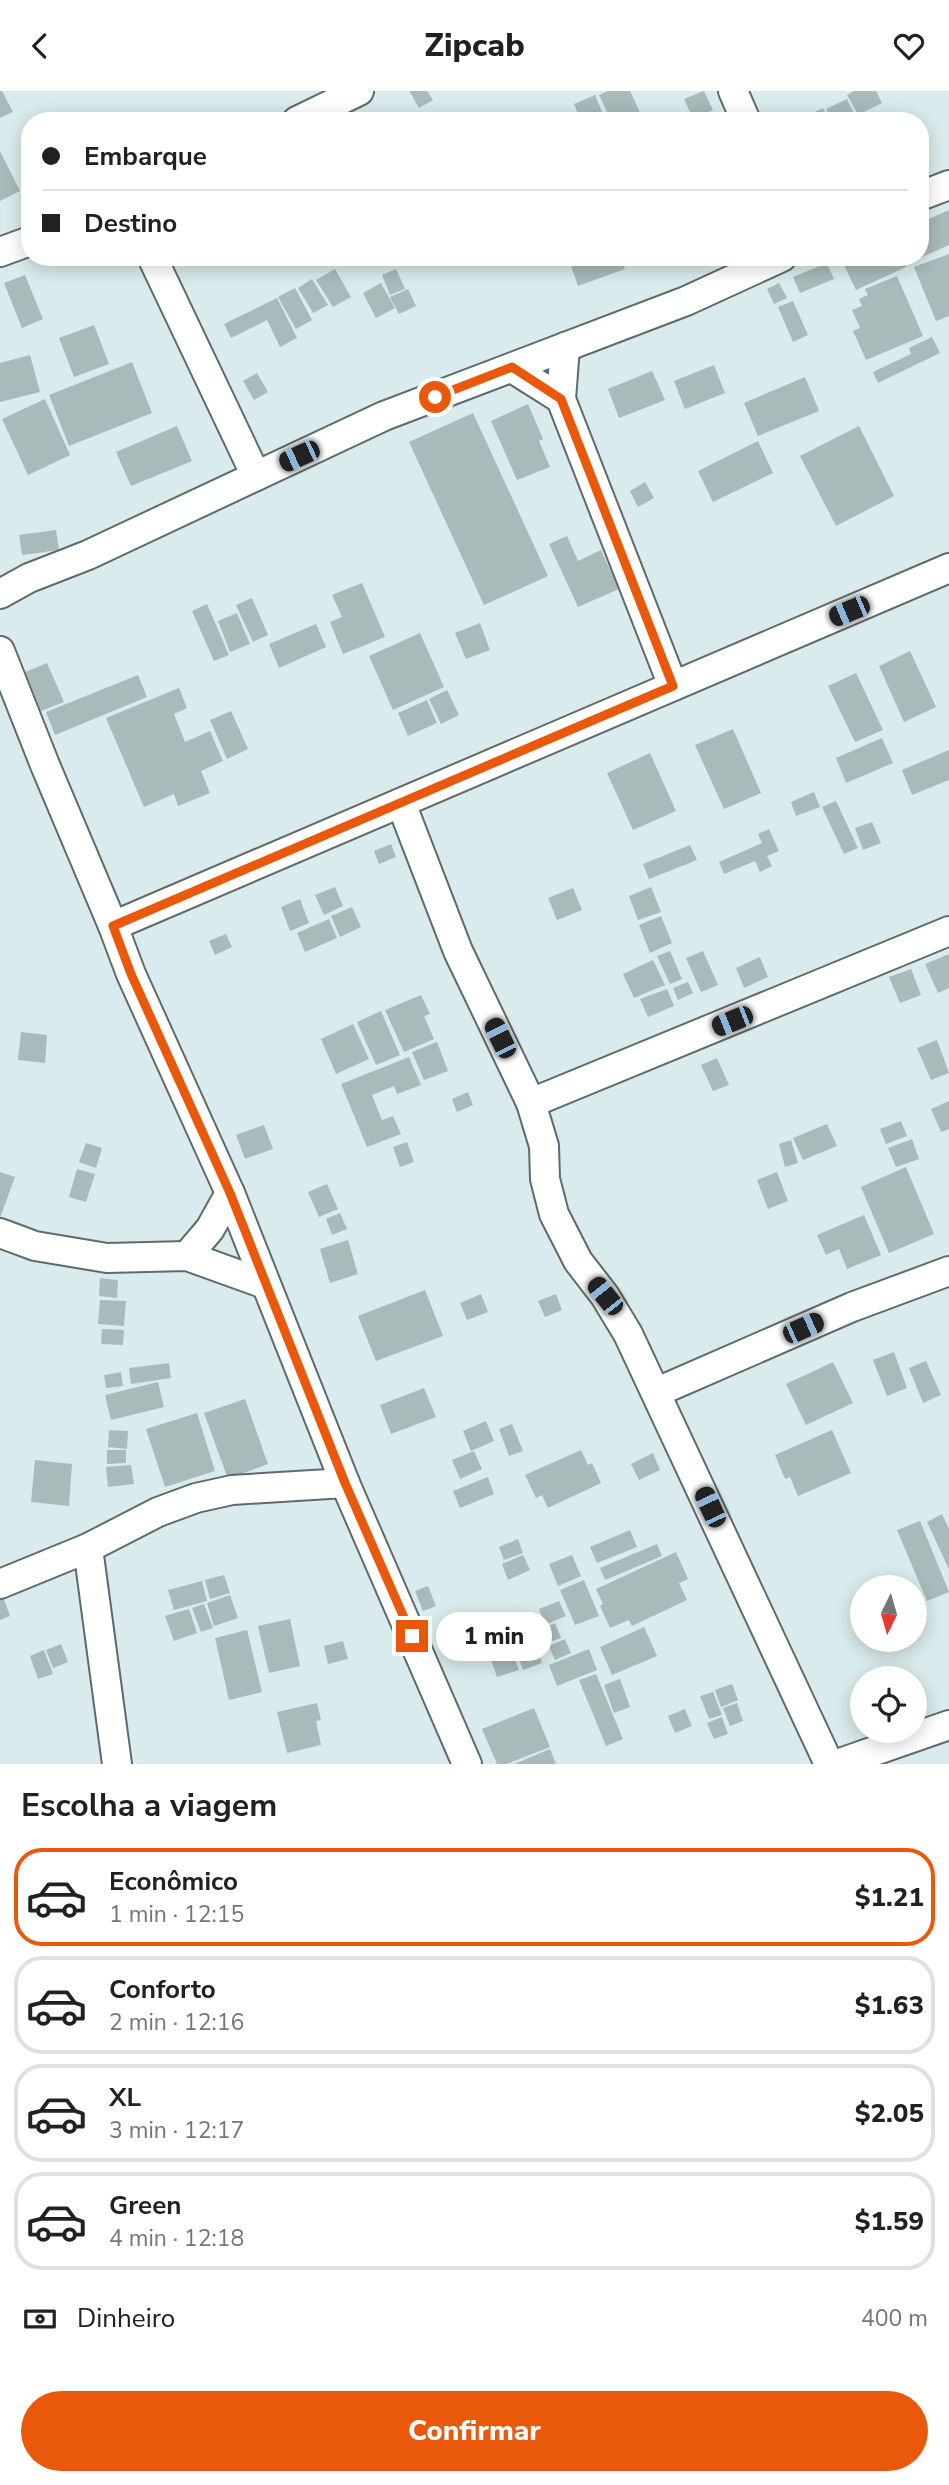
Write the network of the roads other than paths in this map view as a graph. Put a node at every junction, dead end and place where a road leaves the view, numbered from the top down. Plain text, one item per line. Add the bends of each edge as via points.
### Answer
1 (359, 91) edge
2 (733, 91) edge
3 (316, 112) edge
4 (742, 112) edge
5 (949, 185) edge
6 (929, 193) edge
7 (21, 244) edge
8 (0, 252) edge
9 (156, 266) edge
10 (762, 266) edge
11 (565, 347) junction
12 (512, 367) junction
13 (561, 399) junction
14 (256, 476) junction
15 (949, 568) edge
16 (0, 594) edge
17 (0, 651) edge
18 (673, 686) junction
19 (401, 803) junction
20 (113, 926) junction
21 (949, 931) edge
22 (531, 1103) junction
23 (230, 1193) junction
24 (0, 1233) edge
25 (187, 1256) junction
26 (949, 1271) edge
27 (265, 1284) junction
28 (657, 1392) junction
29 (345, 1483) junction
30 (88, 1548) junction
31 (0, 1584) edge
32 (949, 1725) edge
33 (117, 1764) edge
34 (467, 1764) edge
35 (829, 1764) edge
36 (837, 1764) edge

1 - 3 street
2 - 4 street
5 - 6 street
7 - 8 street
9 - 14 street
10 - 11 street
11 - 12 street
11 - 13 street
12 - 13 street
12 - 14 street via 384,416
13 - 18 street
14 - 16 street
15 - 18 street
17 - 20 street
18 - 19 street
19 - 20 street
19 - 22 street via 458,951
20 - 23 street
21 - 22 street
22 - 28 street via 544,1146 545,1179 554,1214 578,1261 628,1334
23 - 25 street via 210,1229
23 - 27 street
24 - 25 street via 35,1246 107,1258
25 - 27 street
26 - 28 street via 852,1307
27 - 29 street
28 - 35 street
29 - 30 street via 232,1490 196,1498
29 - 34 street
30 - 31 street
30 - 33 street
32 - 36 street

